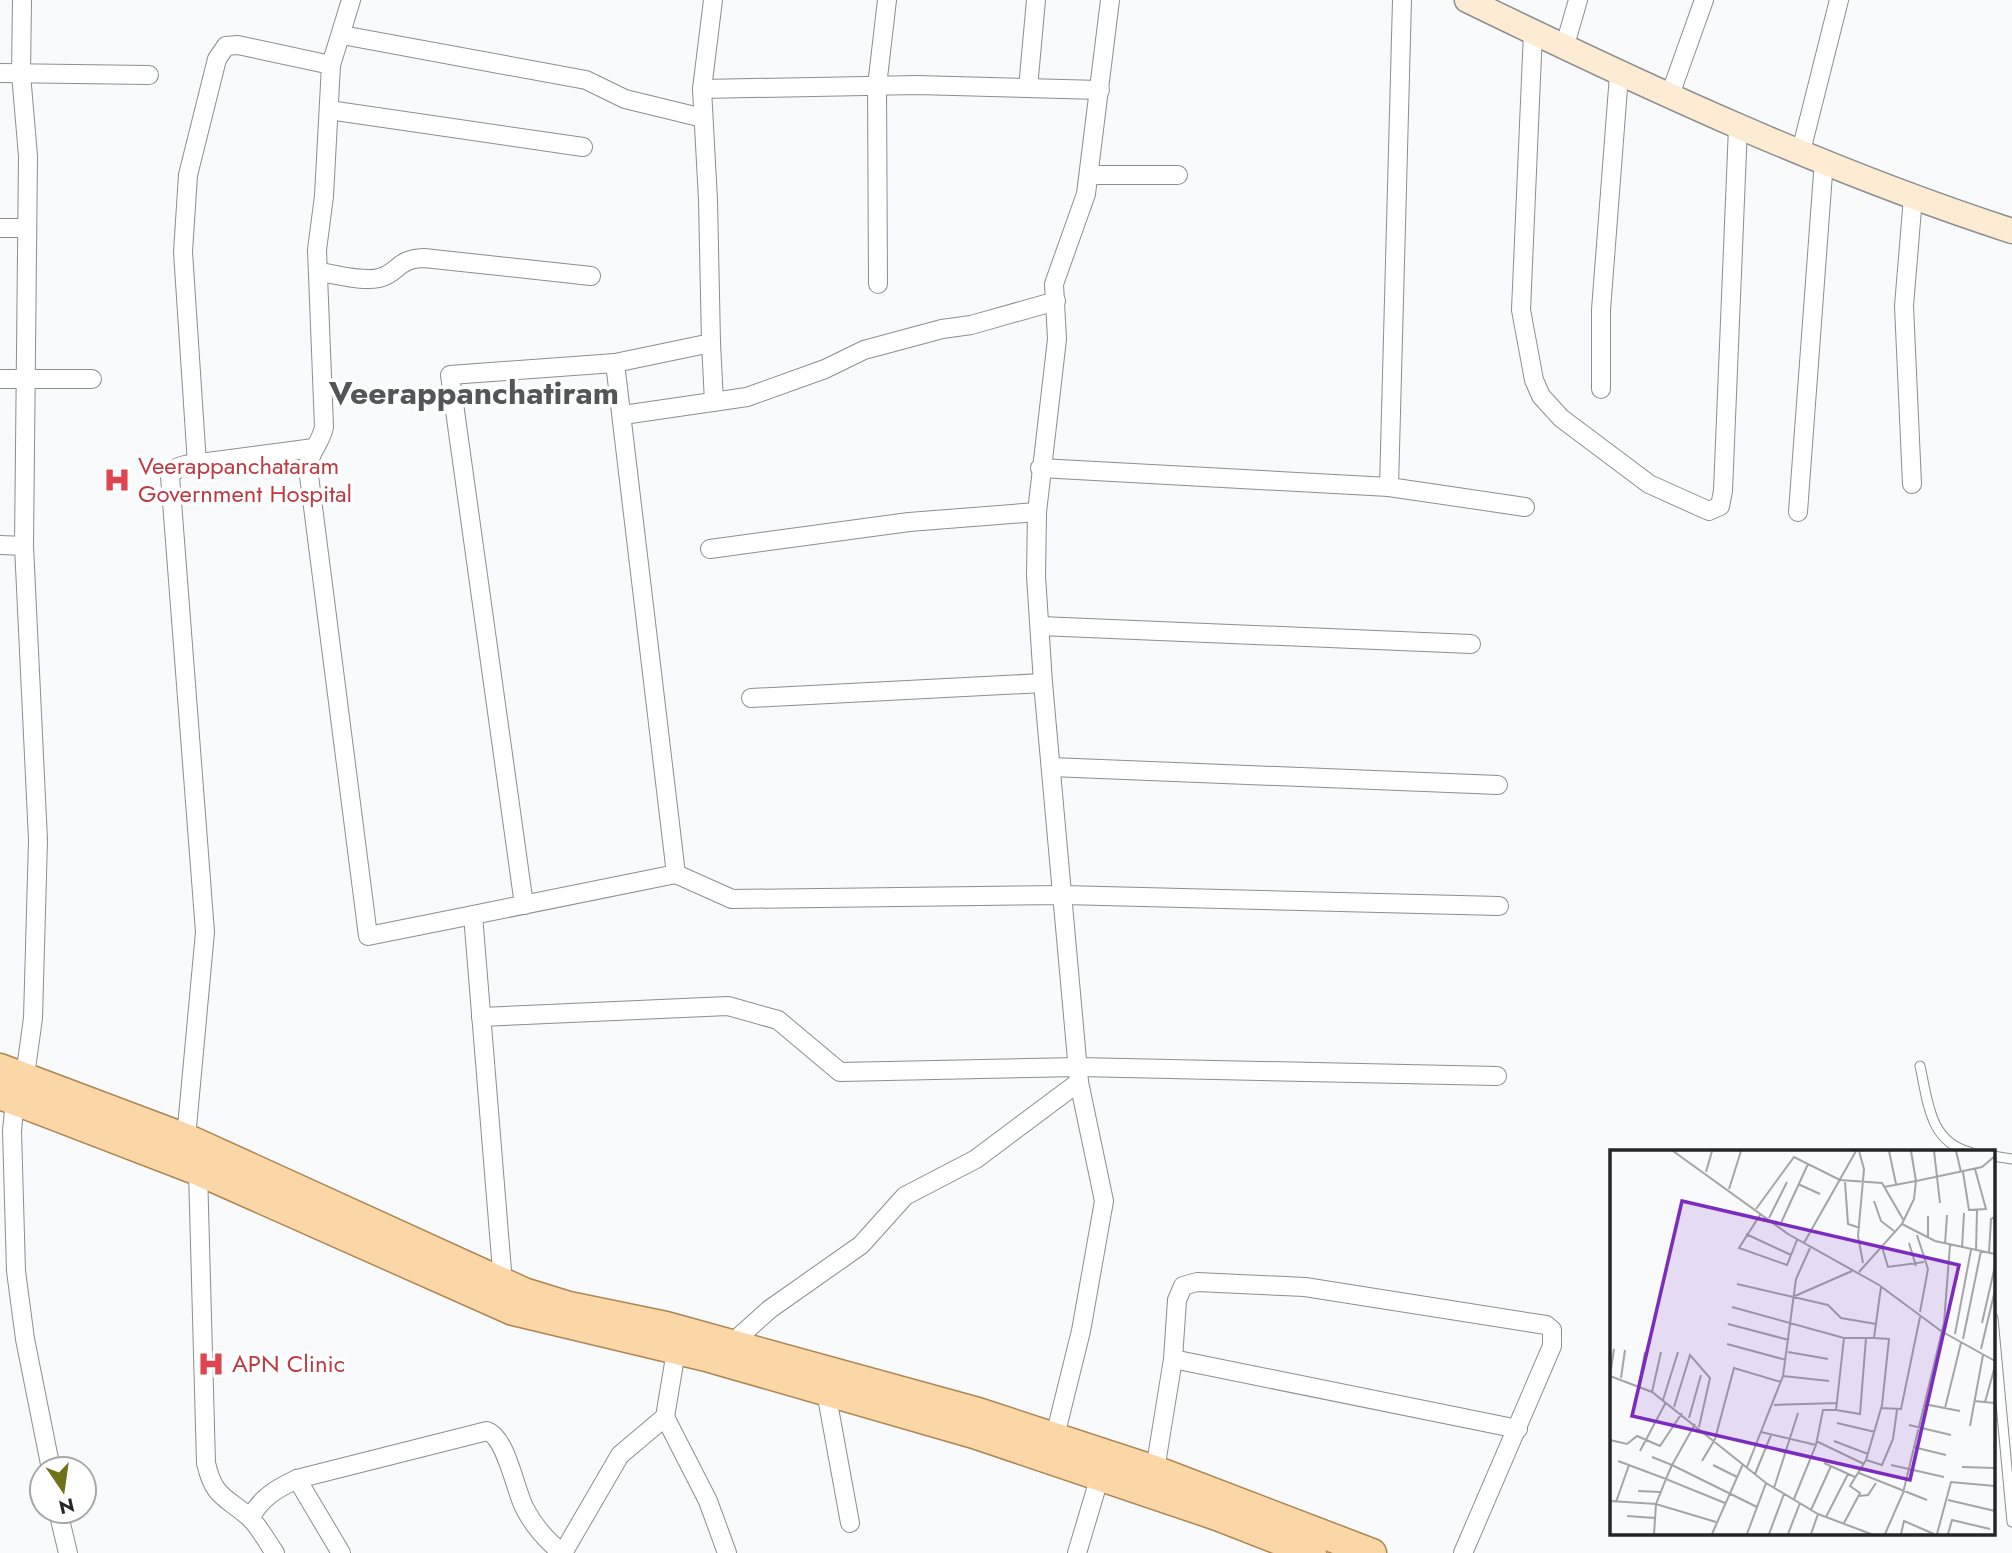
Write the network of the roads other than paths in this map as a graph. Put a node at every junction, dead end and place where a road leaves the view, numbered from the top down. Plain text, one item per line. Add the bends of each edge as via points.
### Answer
1 (22, 0) edge
2 (351, 0) edge
3 (713, 0) edge
4 (887, 0) edge
5 (1036, 0) edge
6 (1111, 0) edge
7 (1402, 0) edge
8 (1467, 0) edge
9 (1578, 0) edge
10 (1704, 0) edge
11 (1839, 0) edge
12 (1533, 32) junction
13 (342, 35) junction
14 (1565, 45) junction
15 (331, 65) junction
16 (0, 74) edge
17 (21, 74) junction
18 (149, 75) dead end
19 (1619, 75) junction
20 (877, 86) junction
21 (1028, 88) junction
22 (702, 89) junction
23 (1100, 90) junction
24 (1670, 95) junction
25 (329, 110) junction
26 (703, 118) junction
27 (1738, 127) junction
28 (583, 147) dead end
29 (1813, 155) junction
30 (1090, 175) junction
31 (1178, 175) dead end
32 (1913, 197) junction
33 (0, 228) edge
34 (27, 228) junction
35 (2012, 231) edge
36 (318, 272) junction
37 (592, 276) dead end
38 (878, 284) dead end
39 (1056, 301) junction
40 (711, 343) junction
41 (615, 362) junction
42 (0, 379) edge
43 (92, 379) dead end
44 (26, 380) junction
45 (1601, 389) dead end
46 (713, 402) junction
47 (623, 415) junction
48 (314, 448) junction
49 (197, 464) junction
50 (1040, 468) junction
51 (1912, 484) dead end
52 (1389, 487) junction
53 (1525, 507) dead end
54 (1037, 512) junction
55 (1797, 512) dead end
56 (0, 545) edge
57 (24, 546) junction
58 (710, 549) dead end
59 (1040, 626) junction
60 (1471, 644) dead end
61 (1043, 682) junction
62 (751, 698) dead end
63 (1051, 767) junction
64 (1498, 785) dead end
65 (676, 874) junction
66 (1063, 895) junction
67 (524, 905) junction
68 (1499, 906) dead end
69 (473, 915) junction
70 (481, 1017) junction
71 (1920, 1066) dead end
72 (1078, 1075) junction
73 (1497, 1076) dead end
74 (10, 1085) edge
75 (186, 1138) junction
76 (1961, 1150) edge
77 (1994, 1156) edge
78 (2012, 1159) edge
79 (198, 1171) junction
80 (503, 1283) junction
81 (1994, 1327) edge
82 (731, 1343) junction
83 (676, 1351) junction
84 (1173, 1359) junction
85 (826, 1392) junction
86 (666, 1417) junction
87 (1518, 1430) junction
88 (1055, 1436) junction
89 (48, 1455) edge
90 (1103, 1465) junction
91 (1155, 1470) junction
92 (297, 1479) junction
93 (2010, 1479) edge
94 (250, 1518) junction
95 (2012, 1522) edge
96 (850, 1523) dead end
97 (61, 1525) edge
98 (1301, 1551) edge
99 (68, 1553) edge
100 (275, 1553) edge
101 (341, 1553) edge
102 (562, 1553) edge
103 (727, 1553) edge
104 (1077, 1553) edge
105 (1372, 1553) edge
106 (1463, 1553) edge

1 - 17 street
2 - 13 street
3 - 22 street
4 - 20 street
5 - 21 street
6 - 23 street
7 - 52 street
8 - 12 street
9 - 14 street
10 - 24 street
11 - 29 street
12 - 14 street
12 - 27 street via 1521,310 1534,380 1541,396 1561,418 1649,484 1709,511 1720,506 1723,491
13 - 15 street
13 - 26 street via 586,80 625,99
14 - 19 street
15 - 25 street
15 - 49 street via 238,45 226,46 217,59 188,175 183,252
16 - 17 street
17 - 18 street
17 - 34 street via 28,156
19 - 24 street
19 - 45 street via 1601,310
20 - 21 street
20 - 22 street
20 - 38 street
21 - 23 street
22 - 26 street
23 - 30 street
24 - 27 street
25 - 28 street
25 - 36 street
26 - 40 street
27 - 29 street
29 - 32 street
29 - 55 street
30 - 31 street
30 - 39 street via 1054,284
32 - 35 street
32 - 51 street via 1904,306
33 - 34 street
34 - 44 street
36 - 37 street via 371,279 408,259 424,258
36 - 48 street via 324,426 322,441
39 - 46 street via 864,350 747,397
39 - 50 street via 1056,339
40 - 41 street
40 - 46 street
41 - 47 street
41 - 67 street via 450,376
42 - 44 street
43 - 44 street
44 - 57 street
46 - 47 street
47 - 65 street
48 - 49 street
48 - 69 street via 309,468 368,936
49 - 75 street via 178,467 170,476 205,932
50 - 52 street
50 - 54 street
52 - 53 street
54 - 58 street via 909,522
54 - 59 street
56 - 57 street
57 - 74 street via 38,840 33,1018
59 - 60 street
59 - 61 street
61 - 62 street
61 - 63 street
63 - 64 street
63 - 66 street
65 - 66 street via 732,900
65 - 67 street
66 - 68 street
66 - 72 street
67 - 69 street
69 - 70 street
70 - 72 street via 728,1006 778,1020 840,1072
70 - 80 street
71 - 76 lane via 1935,1129
72 - 73 street
72 - 82 street via 976,1158 905,1196 861,1245 770,1309
72 - 88 street via 1104,1200 1081,1331
74 - 75 main road
74 - 79 main road
74 - 89 street via 16,1271
75 - 80 main road
77 - 78 lane
79 - 83 main road via 513,1311
79 - 94 street via 206,1463 218,1495
80 - 82 main road via 569,1307
81 - 93 lane
82 - 88 main road
83 - 85 main road
83 - 86 street
84 - 87 street
84 - 87 street via 1179,1291 1197,1282 1305,1287 1536,1322 1552,1330 1552,1346
84 - 91 street
85 - 90 main road
85 - 96 street
86 - 102 street via 620,1455
86 - 103 street via 708,1501
87 - 106 street
88 - 90 main road
90 - 91 main road
90 - 98 main road
90 - 104 street
91 - 105 main road
92 - 94 street via 271,1492
92 - 101 street
92 - 102 street via 476,1432 493,1433 524,1508 545,1539
93 - 95 lane
94 - 100 street
97 - 99 street

